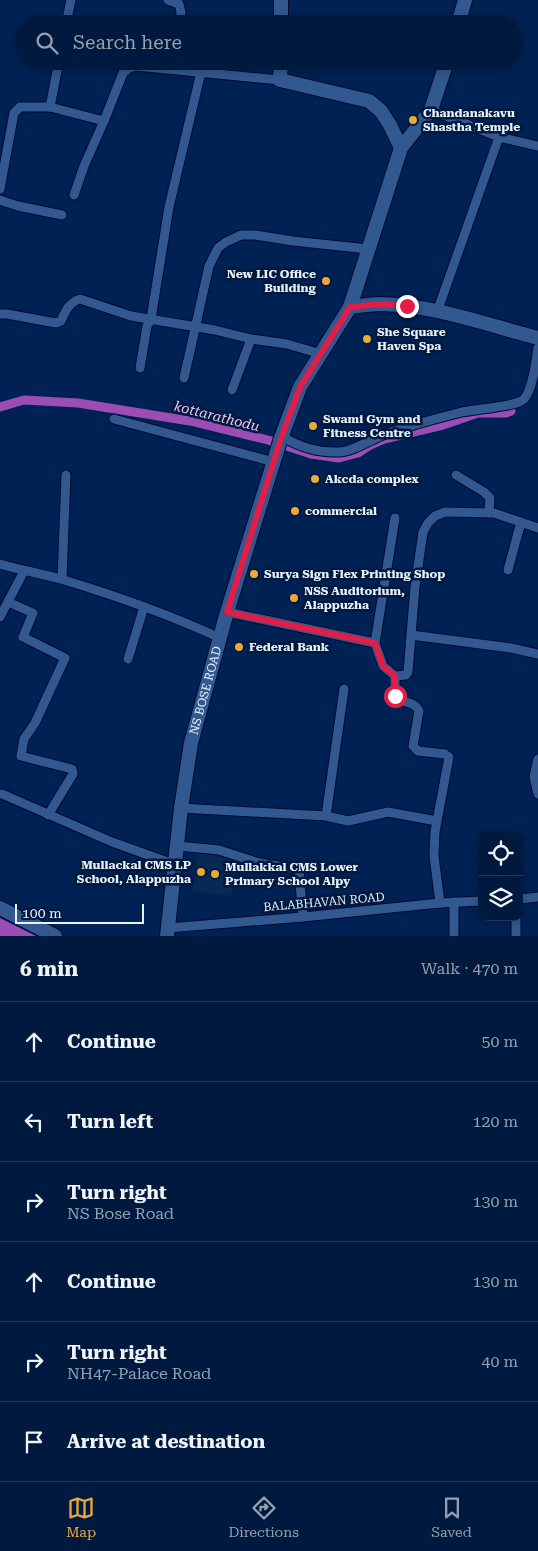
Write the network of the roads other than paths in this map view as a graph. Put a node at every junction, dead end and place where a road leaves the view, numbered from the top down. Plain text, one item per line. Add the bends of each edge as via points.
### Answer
1 (71, 0) edge
2 (168, 0) edge
3 (281, 0) edge
4 (465, 0) edge
5 (68, 15) edge
6 (181, 15) edge
7 (281, 15) edge
8 (461, 15) edge
9 (57, 70) edge
10 (127, 70) edge
11 (195, 70) edge
12 (281, 70) edge
13 (444, 70) edge
14 (202, 72) junction
15 (280, 80) junction
16 (50, 107) junction
17 (432, 110) junction
18 (104, 121) junction
19 (499, 137) junction
20 (538, 146) edge
21 (400, 148) junction
22 (0, 189) edge
23 (74, 195) dead end
24 (0, 200) edge
25 (62, 215) dead end
26 (368, 250) junction
27 (350, 307) junction
28 (437, 312) junction
29 (0, 314) edge
30 (152, 319) junction
31 (196, 328) junction
32 (538, 338) edge
33 (251, 339) junction
34 (538, 348) edge
35 (321, 354) junction
36 (140, 368) dead end
37 (184, 378) dead end
38 (232, 390) dead end
39 (114, 419) dead end
40 (282, 437) junction
41 (275, 457) junction
42 (66, 475) dead end
43 (456, 475) dead end
44 (489, 513) junction
45 (395, 518) dead end
46 (521, 522) junction
47 (538, 528) edge
48 (0, 564) edge
49 (508, 570) dead end
50 (24, 571) junction
51 (62, 579) junction
52 (8, 602) junction
53 (144, 607) junction
54 (227, 612) junction
55 (0, 617) edge
56 (411, 635) junction
57 (220, 638) junction
58 (375, 643) junction
59 (538, 654) edge
60 (128, 658) dead end
61 (395, 676) junction
62 (344, 689) dead end
63 (538, 759) edge
64 (2, 794) dead end
65 (538, 794) edge
66 (181, 808) junction
67 (48, 814) junction
68 (326, 816) junction
69 (437, 821) junction
70 (178, 846) junction
71 (176, 865) junction
72 (538, 897) edge
73 (523, 899) edge
74 (478, 901) edge
75 (440, 902) junction
76 (454, 902) junction
77 (0, 908) edge
78 (303, 918) junction
79 (516, 921) edge
80 (167, 932) edge
81 (55, 936) edge
82 (454, 936) edge
83 (516, 936) edge

1 - 5 street
2 - 6 street via 179,4
3 - 7 main road
4 - 8 main road
9 - 16 street
10 - 18 street
11 - 14 street
12 - 15 main road
13 - 17 main road
14 - 15 street
14 - 30 street via 169,206
15 - 21 main road via 369,101 381,111
16 - 18 street
16 - 22 street via 20,106 16,110
17 - 19 street
17 - 21 main road
18 - 23 street
19 - 20 street
19 - 28 street
21 - 26 main road, NS BOSE ROAD
24 - 25 street
26 - 27 main road, NS BOSE ROAD
26 - 31 street via 241,235 218,248 209,266
27 - 28 main road via 380,304
27 - 35 main road, NS BOSE ROAD
28 - 32 main road
29 - 30 street via 56,323 61,321 74,301 80,300
30 - 31 street
30 - 36 street via 147,326
31 - 33 street
31 - 37 street
33 - 35 street via 287,344
33 - 38 street
34 - 40 street via 529,391 515,404 460,412 385,434 344,452 300,447
35 - 40 main road, NS BOSE ROAD via 300,387
39 - 41 street
40 - 41 main road, NS BOSE ROAD
41 - 54 main road, NS BOSE ROAD
42 - 51 street
43 - 44 street via 490,498
44 - 46 street
44 - 56 street via 445,512 428,523 423,532
45 - 58 street
46 - 47 street
46 - 49 street
48 - 50 street
50 - 51 street
50 - 52 street
51 - 53 street
52 - 55 street
52 - 67 street via 33,613 23,638 64,658 35,724 24,739 21,756 72,769 73,774
53 - 57 street
53 - 60 street
54 - 57 main road, NS BOSE ROAD
54 - 58 street
56 - 59 street
56 - 61 street via 408,672
57 - 66 main road, NS BOSE ROAD via 191,743
58 - 61 street via 383,666
61 - 69 street via 396,699 413,704 419,711 413,746 418,751 449,757
62 - 68 street
63 - 65 street via 534,777
64 - 67 street
66 - 68 street
66 - 70 main road, NS BOSE ROAD
67 - 71 street
68 - 69 street via 348,821 388,812
69 - 75 street via 434,856
70 - 71 main road, NS BOSE ROAD
70 - 78 street via 219,850 259,863 298,869
71 - 80 main road, NS BOSE ROAD
72 - 73 street
74 - 76 street, BALABHAVAN ROAD
75 - 76 street, BALABHAVAN ROAD
75 - 78 street, BALABHAVAN ROAD
76 - 82 street
77 - 81 main road
78 - 80 street, BALABHAVAN ROAD
79 - 83 street

